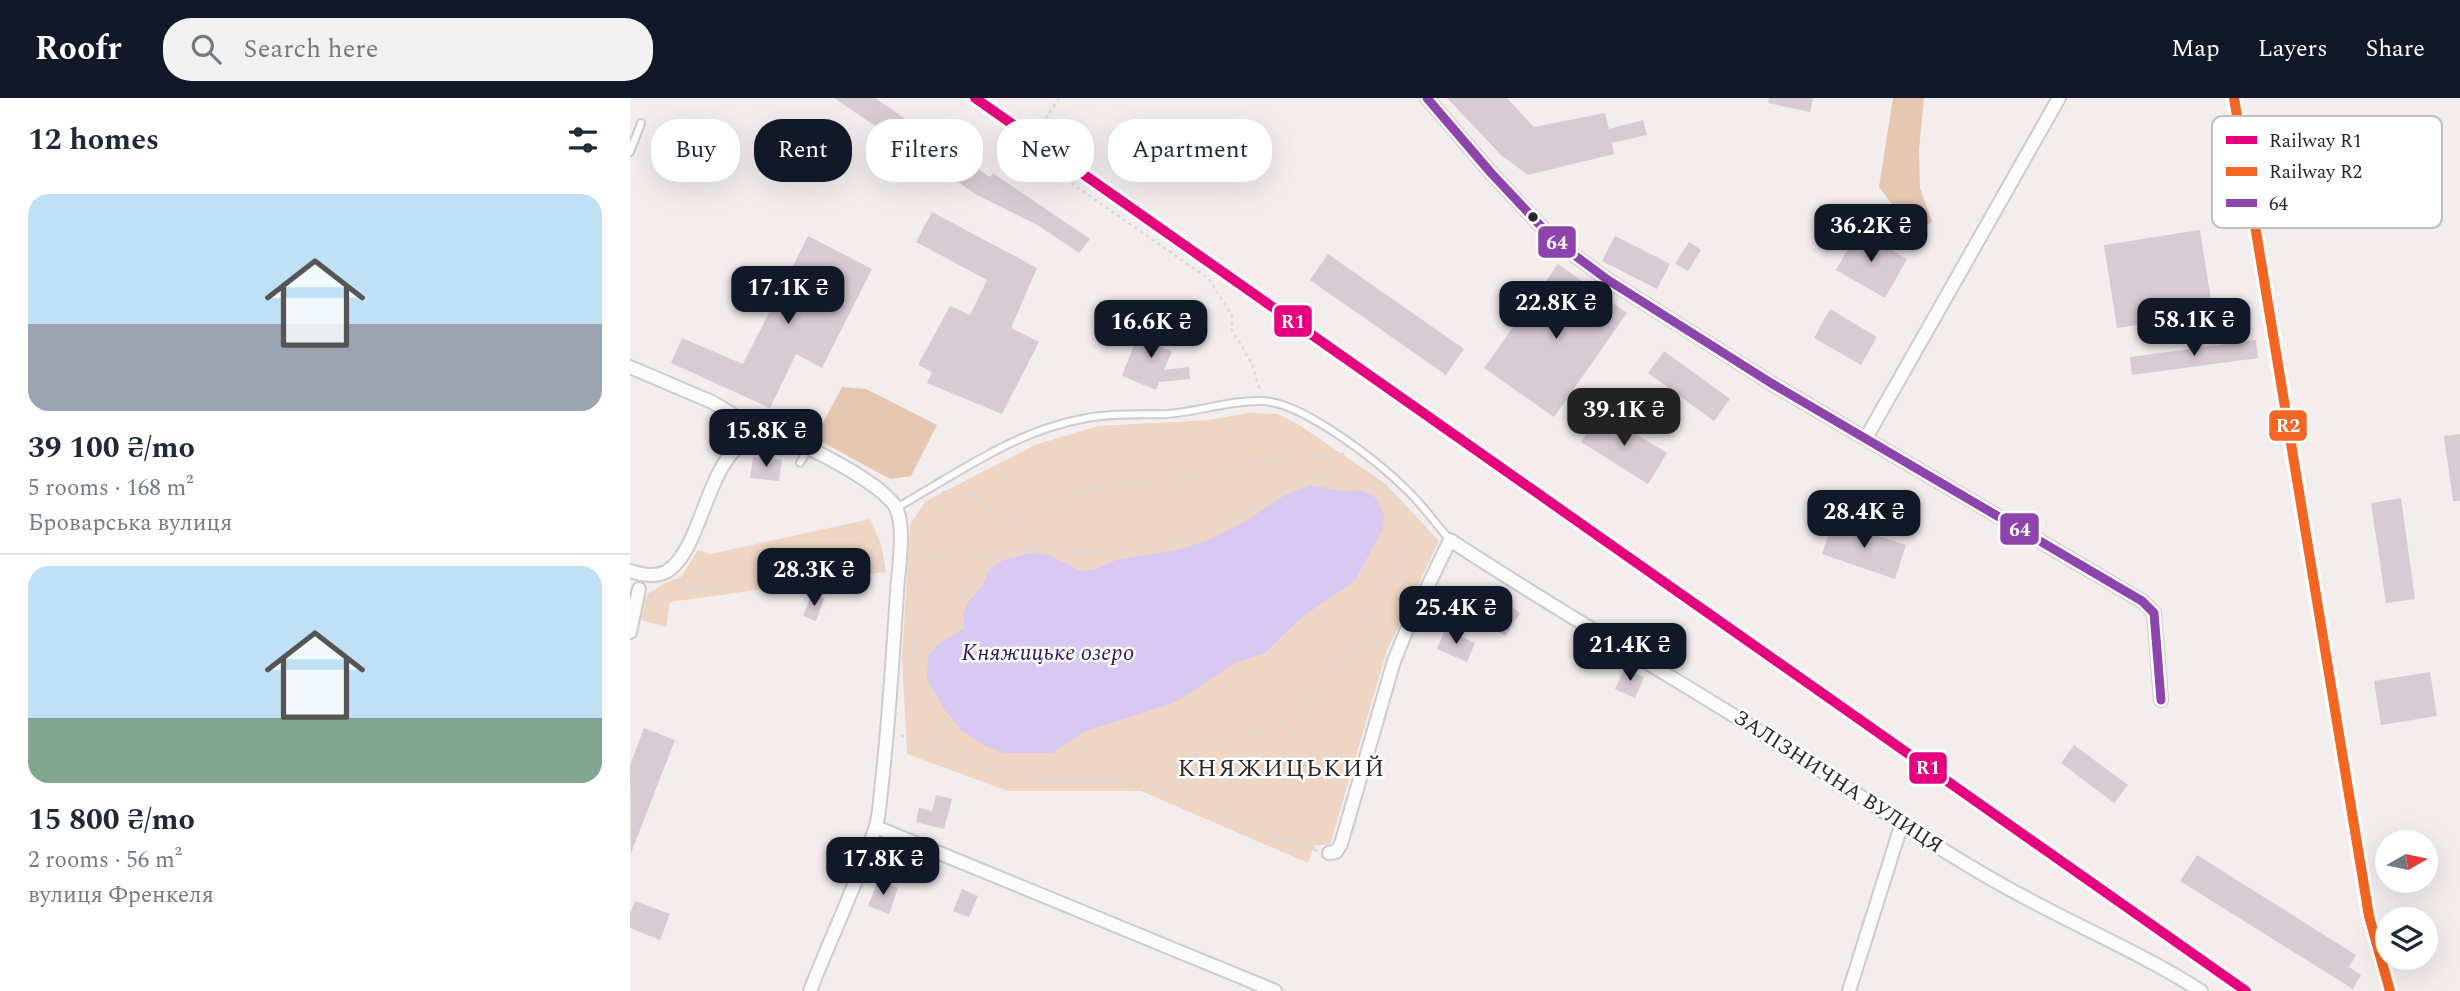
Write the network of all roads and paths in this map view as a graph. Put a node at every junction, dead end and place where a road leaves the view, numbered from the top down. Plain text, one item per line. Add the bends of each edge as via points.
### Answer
1 (1059, 98) edge
2 (1427, 98) edge
3 (2059, 98) edge
4 (641, 123) dead end
5 (630, 152) edge
6 (630, 367) edge
7 (1262, 401) junction
8 (769, 436) junction
9 (1866, 438) junction
10 (808, 449) junction
11 (1362, 453) junction
12 (800, 463) dead end
13 (926, 491) junction
14 (896, 508) junction
15 (1004, 517) junction
16 (1450, 540) junction
17 (1032, 548) junction
18 (1001, 554) junction
19 (925, 559) junction
20 (899, 561) junction
21 (630, 571) edge
22 (665, 572) junction
23 (695, 591) junction
24 (635, 594) edge
25 (630, 632) edge
26 (1405, 634) junction
27 (913, 650) junction
28 (1348, 651) junction
29 (2161, 700) dead end
30 (888, 730) junction
31 (1902, 823) junction
32 (876, 827) junction
33 (1329, 853) joint
34 (810, 991) edge
35 (1275, 991) edge
36 (1849, 991) edge
37 (2201, 991) edge

1 - 7 path via 1045,120 1041,162 1209,279 1232,316 1232,330 1252,364
2 - 9 street via 1554,240 1608,280
3 - 9 street
4 - 5 lane
6 - 8 street via 712,402
7 - 11 lane via 1291,407
7 - 13 lane via 1067,422 1004,447
8 - 10 street
8 - 22 street via 751,439 731,453 685,549
9 - 29 street via 2142,601 2154,613
10 - 12 lane
10 - 14 street via 870,483
11 - 15 path via 1263,460 1180,480 1109,485
11 - 16 lane via 1410,493
13 - 14 lane
13 - 15 path via 968,495
14 - 20 street
15 - 17 path
16 - 26 street
16 - 31 street, ЗАЛІЗНИЧНА ВУЛИЦЯ
17 - 18 path
17 - 28 path via 1110,551 1179,539 1210,530 1313,477 1371,487 1392,494 1405,512 1409,529 1378,601
18 - 19 path
18 - 27 path
19 - 20 path
19 - 27 path
20 - 23 path
20 - 30 street
21 - 22 street
22 - 23 path
22 - 24 street
23 - 24 path
24 - 25 street
26 - 28 path
26 - 33 street via 1341,844
27 - 28 path via 907,684 911,706 932,737 984,762 1018,772 1079,777 1150,772 1272,727 1311,699
30 - 32 street
30 - 33 path via 1019,779 1165,789 1273,836
31 - 36 street
31 - 37 street, ЗАЛІЗНИЧНА ВУЛИЦЯ via 2003,886 2160,965
32 - 34 street
32 - 35 street

